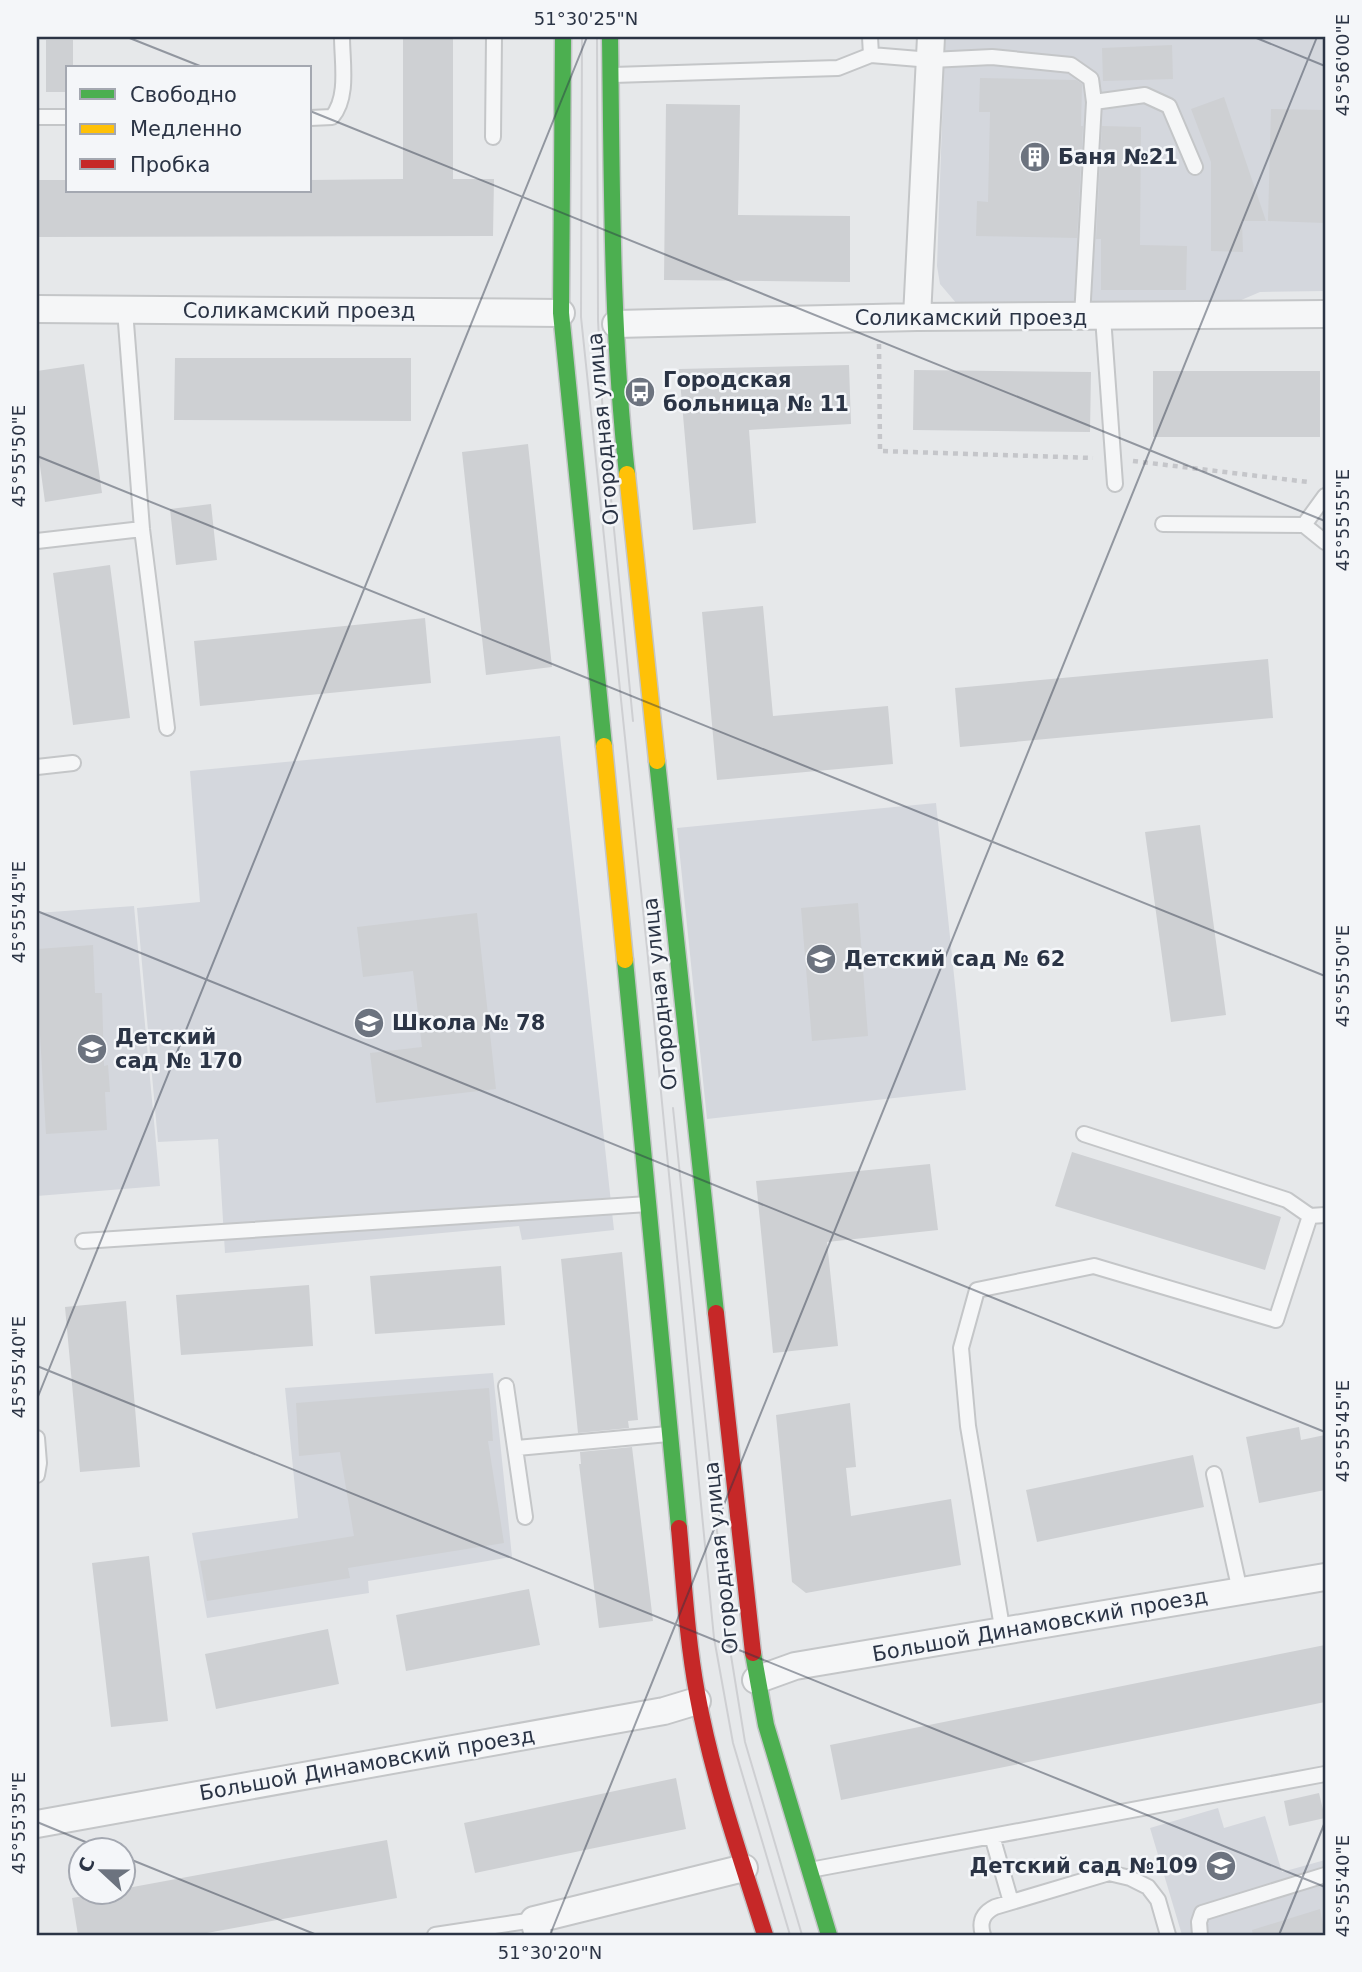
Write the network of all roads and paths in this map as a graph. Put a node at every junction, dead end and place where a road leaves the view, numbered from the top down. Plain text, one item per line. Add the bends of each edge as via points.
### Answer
1 (342, 37) edge
2 (494, 37) edge
3 (563, 37) edge
4 (610, 37) edge
5 (870, 37) edge
6 (931, 48) edge
7 (871, 55) junction
8 (611, 75) junction
9 (1094, 102) junction
10 (37, 117) edge
11 (66, 117) edge
12 (312, 118) edge
13 (494, 137) dead end
14 (1195, 167) dead end
15 (37, 310) edge
16 (125, 310) junction
17 (561, 313) junction
18 (1325, 314) edge
19 (917, 317) junction
20 (1093, 317) junction
21 (879, 318) junction
22 (616, 324) junction
23 (1113, 459) junction
24 (1312, 483) dead end
25 (1115, 484) dead end
26 (1325, 496) edge
27 (1163, 524) dead end
28 (1304, 525) junction
29 (142, 529) junction
30 (37, 541) edge
31 (1325, 542) edge
32 (167, 728) dead end
33 (73, 763) dead end
34 (37, 767) edge
35 (1084, 1134) dead end
36 (650, 1203) junction
37 (1318, 1216) edge
38 (83, 1241) dead end
39 (506, 1386) dead end
40 (669, 1433) junction
41 (37, 1438) edge
42 (517, 1448) junction
43 (1214, 1474) dead end
44 (37, 1475) edge
45 (525, 1517) dead end
46 (1325, 1577) edge
47 (1240, 1591) junction
48 (1003, 1633) junction
49 (756, 1680) junction
50 (697, 1701) junction
51 (1325, 1774) edge
52 (37, 1824) edge
53 (992, 1836) junction
54 (744, 1868) junction
55 (810, 1870) junction
56 (1325, 1875) edge
57 (1011, 1902) junction
58 (536, 1928) edge
59 (435, 1935) edge
60 (765, 1935) edge
61 (829, 1935) edge
62 (983, 1935) edge
63 (1168, 1935) edge
64 (1200, 1935) edge

1 - 12 lane via 340,108 332,117
2 - 13 lane
3 - 17 street, Огородная улица
4 - 8 street, Огородная улица
5 - 7 lane
6 - 7 lane
6 - 9 lane via 1071,65 1091,79
6 - 19 street
7 - 8 lane via 838,68
8 - 22 street, Огородная улица
9 - 14 lane via 1145,95 1169,106
9 - 20 lane
10 - 11 lane
15 - 16 street, Соликамский проезд
16 - 17 street, Соликамский проезд
16 - 29 lane
17 - 36 street, Огородная улица
18 - 20 street, Соликамский проезд
19 - 20 street, Соликамский проезд
19 - 21 street, Соликамский проезд
20 - 23 lane
21 - 22 street, Соликамский проезд
21 - 23 path via 880,451
22 - 49 street, Огородная улица via 620,412
23 - 24 path
23 - 25 lane
26 - 28 lane
27 - 28 lane
28 - 31 lane
29 - 30 lane
29 - 32 lane
33 - 34 lane
35 - 37 lane via 1287,1200
36 - 38 lane
36 - 40 street, Огородная улица
37 - 48 lane via 1276,1320 1094,1266 977,1290 961,1348 968,1426
39 - 42 lane
40 - 42 lane
40 - 50 street, Огородная улица
41 - 44 lane
42 - 45 lane
43 - 47 lane
46 - 47 street, Большой Динамовский проезд
47 - 48 street, Большой Динамовский проезд
48 - 49 street, Большой Динамовский проезд via 795,1666
49 - 55 street, Огородная улица
50 - 52 street, Большой Динамовский проезд via 664,1711
50 - 54 street, Огородная улица
51 - 53 lane
53 - 55 lane
53 - 57 lane
54 - 58 street
54 - 60 street, Огородная улица
55 - 61 street, Огородная улица
56 - 64 lane via 1202,1913
57 - 62 lane via 986,1912
57 - 63 lane via 1110,1873 1148,1887 1158,1900
58 - 59 lane

